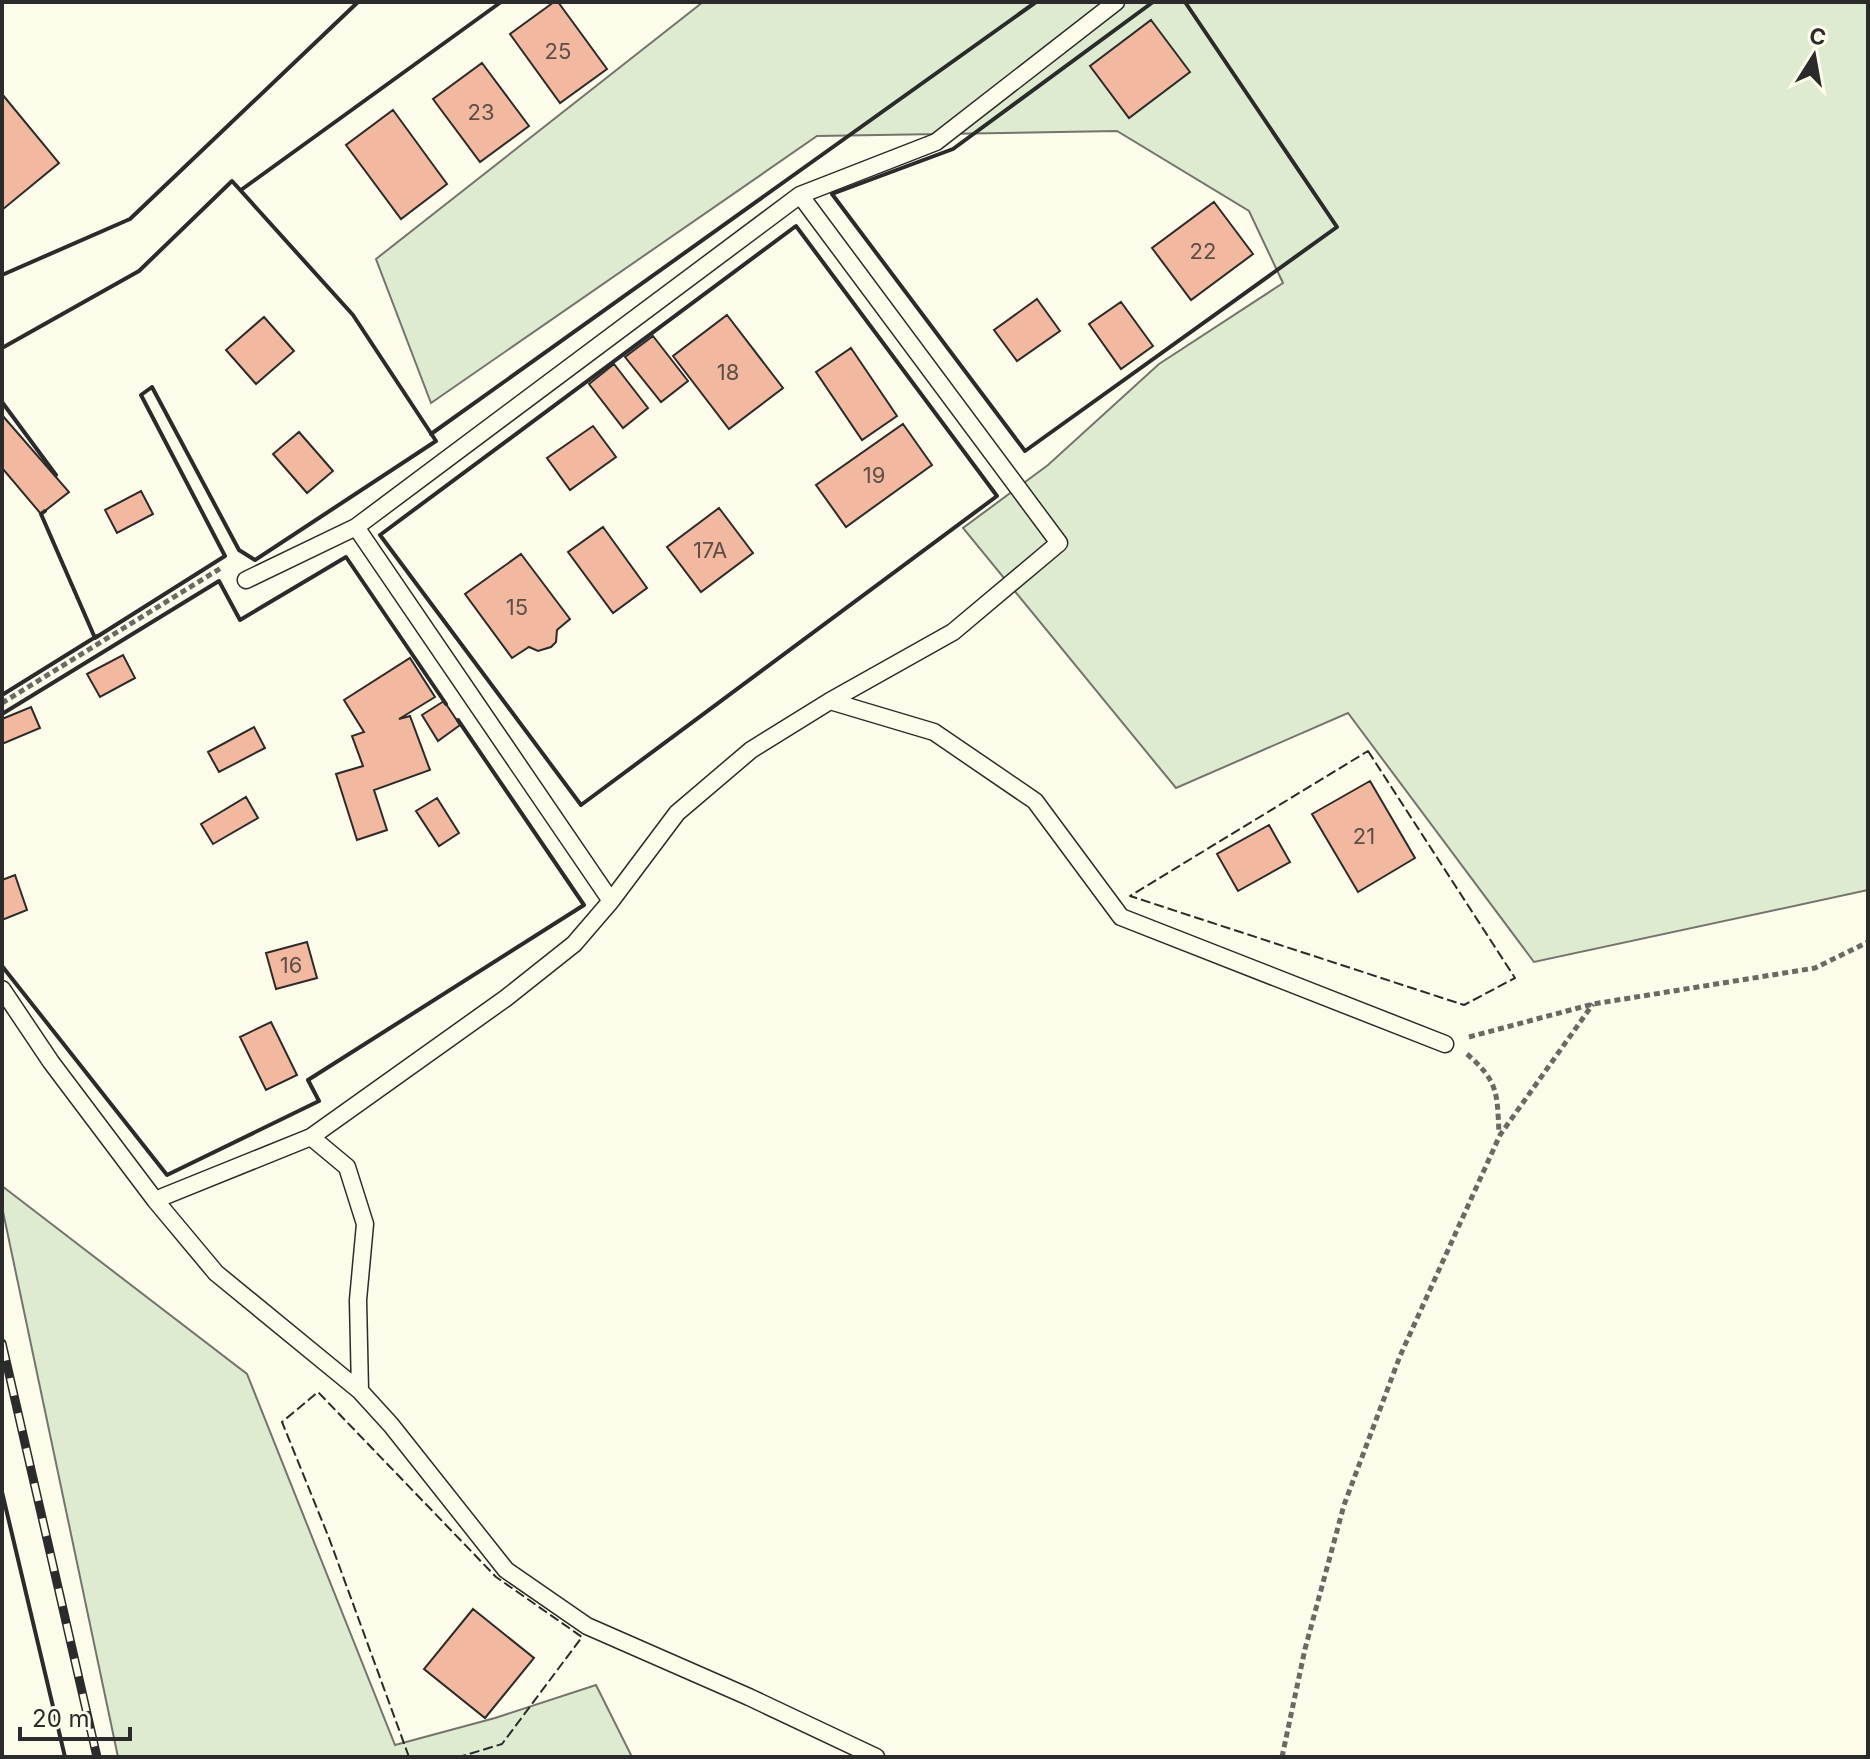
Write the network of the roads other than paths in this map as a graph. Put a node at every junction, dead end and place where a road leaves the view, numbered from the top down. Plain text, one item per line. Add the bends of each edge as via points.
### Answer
1 (1116, 2) edge
2 (800, 195) junction
3 (356, 527) junction
4 (246, 580) road end
5 (830, 701) junction
6 (611, 901) junction
7 (2, 989) edge
8 (1445, 1044) road end
9 (311, 1137) junction
10 (155, 1200) junction
11 (360, 1391) junction
12 (876, 1757) edge

1 - 2 lane via 936,142
2 - 3 lane
2 - 5 lane via 1059,543 953,632
3 - 4 lane
3 - 6 lane
5 - 6 lane via 751,750 677,813
5 - 8 lane via 934,732 1035,801 1121,917
6 - 9 lane via 574,944 506,998
7 - 10 lane
9 - 10 lane
9 - 11 lane via 347,1167 365,1224 358,1300
10 - 11 lane via 216,1273
11 - 12 lane via 506,1570 587,1626

